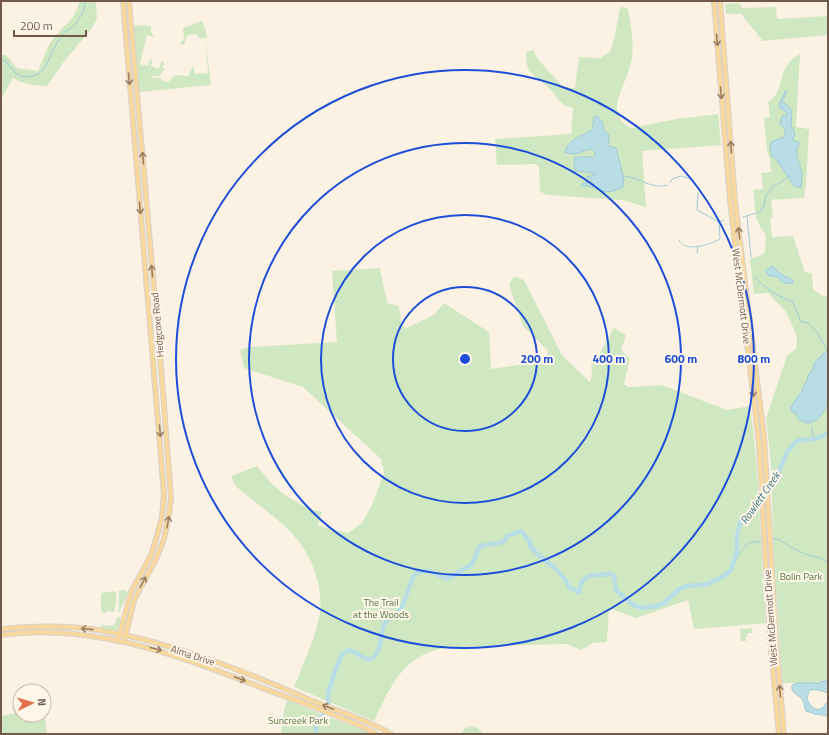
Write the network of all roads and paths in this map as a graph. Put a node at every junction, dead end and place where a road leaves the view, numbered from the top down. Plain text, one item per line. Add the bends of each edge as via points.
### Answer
1 (123, 1) edge
2 (129, 1) edge
3 (714, 1) edge
4 (720, 1) edge
5 (722, 25) junction
6 (716, 26) junction
7 (728, 186) junction
8 (734, 186) junction
9 (754, 351) junction
10 (749, 352) junction
11 (767, 532) junction
12 (768, 550) junction
13 (131, 592) junction
14 (137, 594) junction
15 (72, 628) junction
16 (1, 630) edge
17 (72, 633) junction
18 (1, 635) edge
19 (119, 635) junction
20 (125, 636) junction
21 (118, 641) junction
22 (124, 642) junction
23 (170, 647) junction
24 (169, 653) junction
25 (375, 733) edge
26 (391, 734) edge
27 (779, 734) edge
28 (784, 734) edge

1 -> 13 main road, Hedgcoxe Road via 164,486 158,536
14 -> 2 main road, Hedgcoxe Road via 164,539 171,486
3 - 6 main road, West McDermott Drive
4 - 5 main road, West McDermott Drive
5 - 6 main road
8 -> 5 main road, West McDermott Drive
6 -> 7 main road, West McDermott Drive
7 - 8 main road
7 - 10 main road, West McDermott Drive
9 -> 8 main road, West McDermott Drive
9 - 10 main road
9 - 11 main road, West McDermott Drive via 764,437
10 -> 11 main road, West McDermott Drive
11 - 12 main road, West McDermott Drive
12 - 27 main road, West McDermott Drive via 770,639
28 -> 12 main road, West McDermott Drive
13 - 14 main road
13 - 19 main road, Hedgcoxe Road
14 - 20 main road, Hedgcoxe Road
15 - 16 main road, Alma Drive
15 - 17 main road
19 -> 15 main road, Alma Drive
17 - 18 main road, Alma Drive
17 - 21 main road, Alma Drive
19 - 20 main road, Alma Drive
19 - 21 main road, Hedgcoxe Road
20 - 22 main road, Hedgcoxe Road
20 - 23 main road, Alma Drive
21 - 22 main road, Alma Drive
22 -> 24 main road, Alma Drive
23 - 24 main road
26 -> 23 main road, Alma Drive via 290,690
24 -> 25 main road, Alma Drive via 342,718

